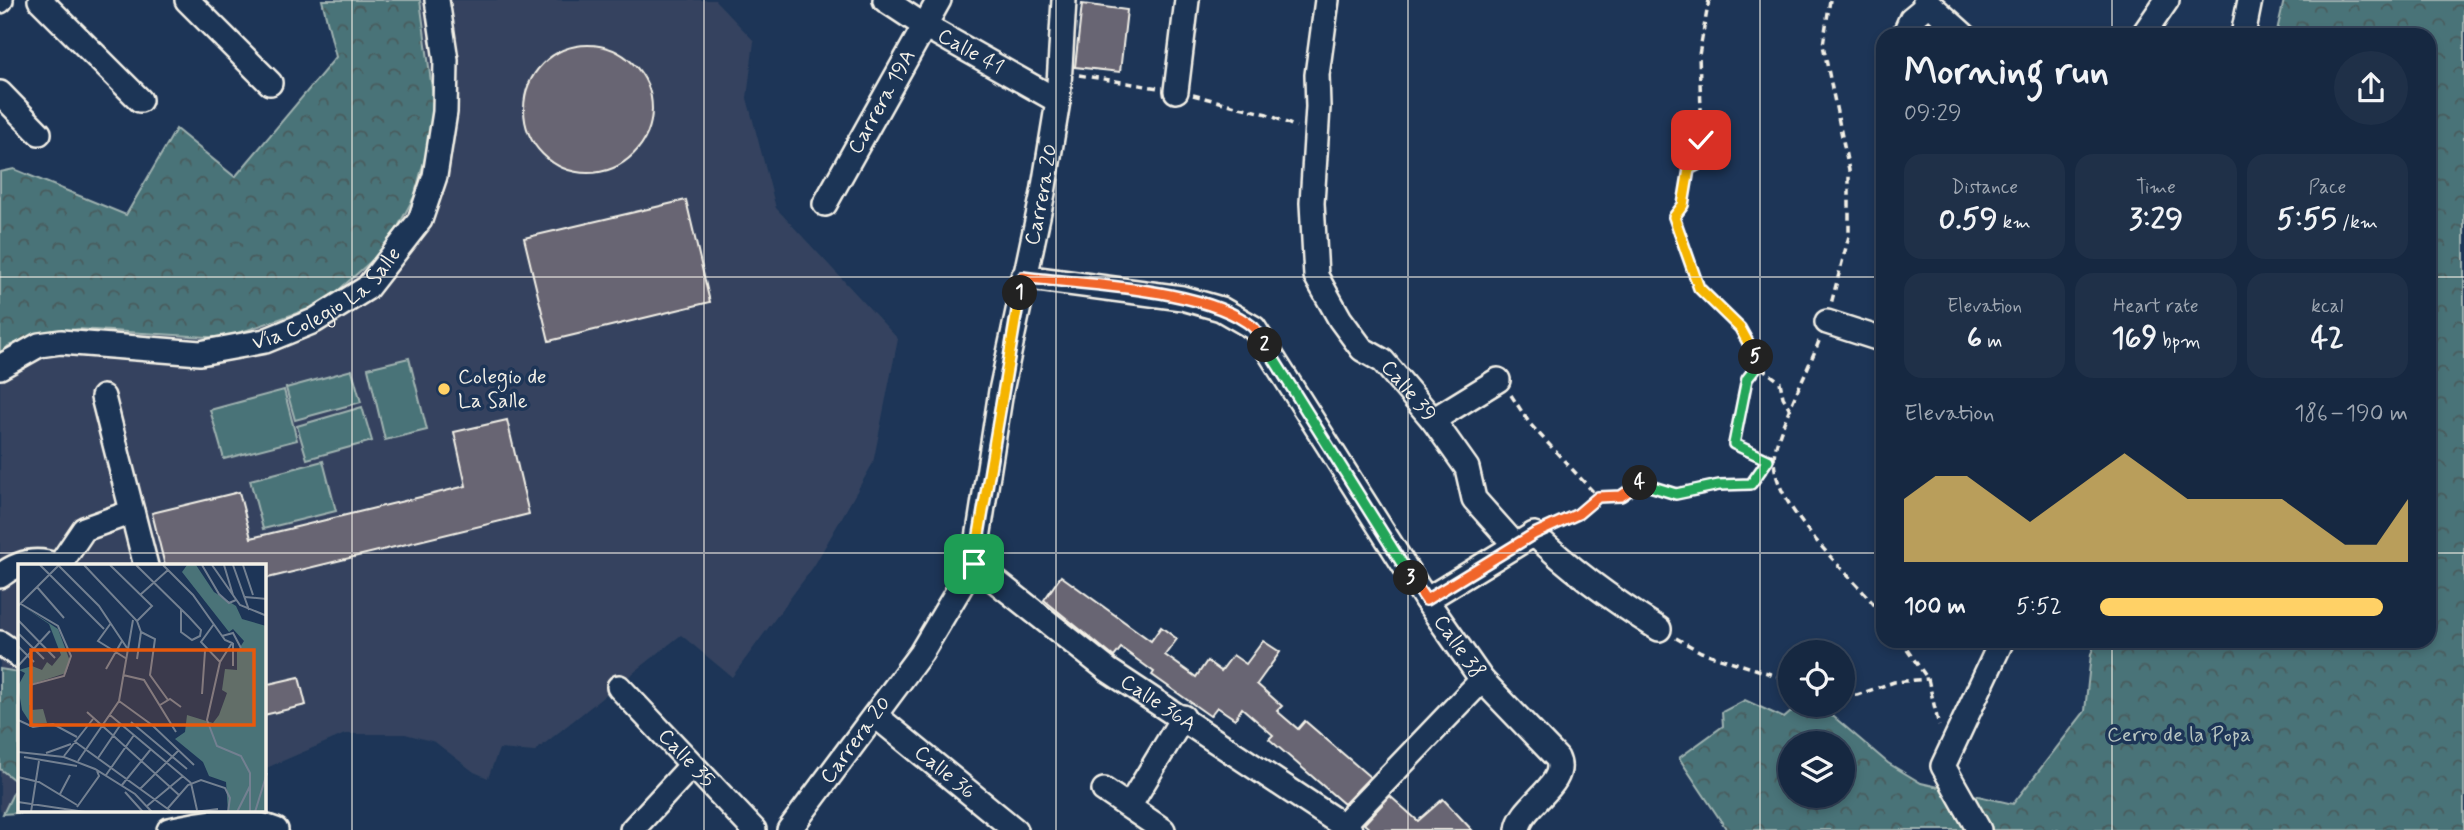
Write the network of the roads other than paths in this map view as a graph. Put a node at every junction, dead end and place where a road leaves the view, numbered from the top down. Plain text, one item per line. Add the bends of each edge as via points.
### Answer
1 (40, 0) edge
2 (187, 0) edge
3 (437, 0) edge
4 (885, 0) edge
5 (939, 0) edge
6 (1064, 0) edge
7 (1187, 0) edge
8 (1326, 0) edge
9 (2167, 0) edge
10 (2250, 0) edge
11 (1926, 3) edge
12 (923, 25) junction
13 (1907, 28) edge
14 (1956, 28) edge
15 (2148, 28) edge
16 (2244, 28) edge
17 (270, 83) dead end
18 (1176, 91) dead end
19 (0, 93) edge
20 (140, 100) dead end
21 (1058, 101) junction
22 (39, 133) dead end
23 (825, 204) dead end
24 (1023, 277) junction
25 (1826, 322) dead end
26 (1876, 338) edge
27 (0, 367) edge
28 (1498, 380) road end
29 (103, 397) dead end
30 (1433, 420) junction
31 (132, 512) junction
32 (1524, 539) junction
33 (21, 564) edge
34 (42, 564) edge
35 (59, 564) edge
36 (145, 564) edge
37 (974, 564) junction
38 (18, 565) edge
39 (0, 576) edge
40 (1426, 600) junction
41 (1659, 629) road end
42 (0, 643) edge
43 (1998, 648) edge
44 (18, 655) edge
45 (1482, 680) junction
46 (619, 687) dead end
47 (876, 716) junction
48 (1183, 717) junction
49 (692, 765) junction
50 (1104, 790) dead end
51 (1130, 805) junction
52 (1002, 826) edge
53 (1347, 827) edge
54 (169, 830) edge
55 (276, 830) edge
56 (632, 830) edge
57 (754, 830) edge
58 (789, 830) edge
59 (1163, 830) edge
60 (1518, 830) edge
61 (1979, 830) edge

1 - 20 street
2 - 17 street
3 - 27 street, Vía Colegio La Salle via 446,60 445,112 435,176 420,220 367,288 314,321 265,341 200,353 61,342 39,345
4 - 12 street, Calle 41
5 - 12 street, Carrera 19A
6 - 21 street, Carrera 20
7 - 18 street
8 - 30 street, Calle 39 via 1317,75 1312,203 1316,276 1362,349 1383,361
9 - 15 street
10 - 16 street
11 - 13 street
11 - 14 street
12 - 21 street, Calle 41
12 - 23 street, Carrera 19A
19 - 22 street
21 - 24 street, Carrera 20
24 - 37 street, Carrera 20
24 - 40 street, Calle 38 via 1182,298 1221,309 1254,328
25 - 26 street
28 - 30 street, Calle 39
29 - 31 street
30 - 32 street via 1467,468 1474,499
31 - 35 street via 84,529
31 - 36 street
32 - 40 street
32 - 41 street
33 - 34 street
37 - 47 street, Carrera 20 via 921,653
37 - 48 street, Calle 36A via 1108,670
38 - 39 street
40 - 45 street, Calle 38
42 - 44 street
43 - 61 street via 1943,766
45 - 53 street
45 - 60 street, Calle 38 via 1560,765 1558,775 1521,817
46 - 49 street, Calle 35
47 - 52 street, Calle 36
47 - 58 street, Carrera 20
48 - 51 street
48 - 53 street, Calle 36A
49 - 56 street
49 - 57 street, Calle 35
50 - 51 street
51 - 59 street
54 - 55 street via 225,819 247,820

